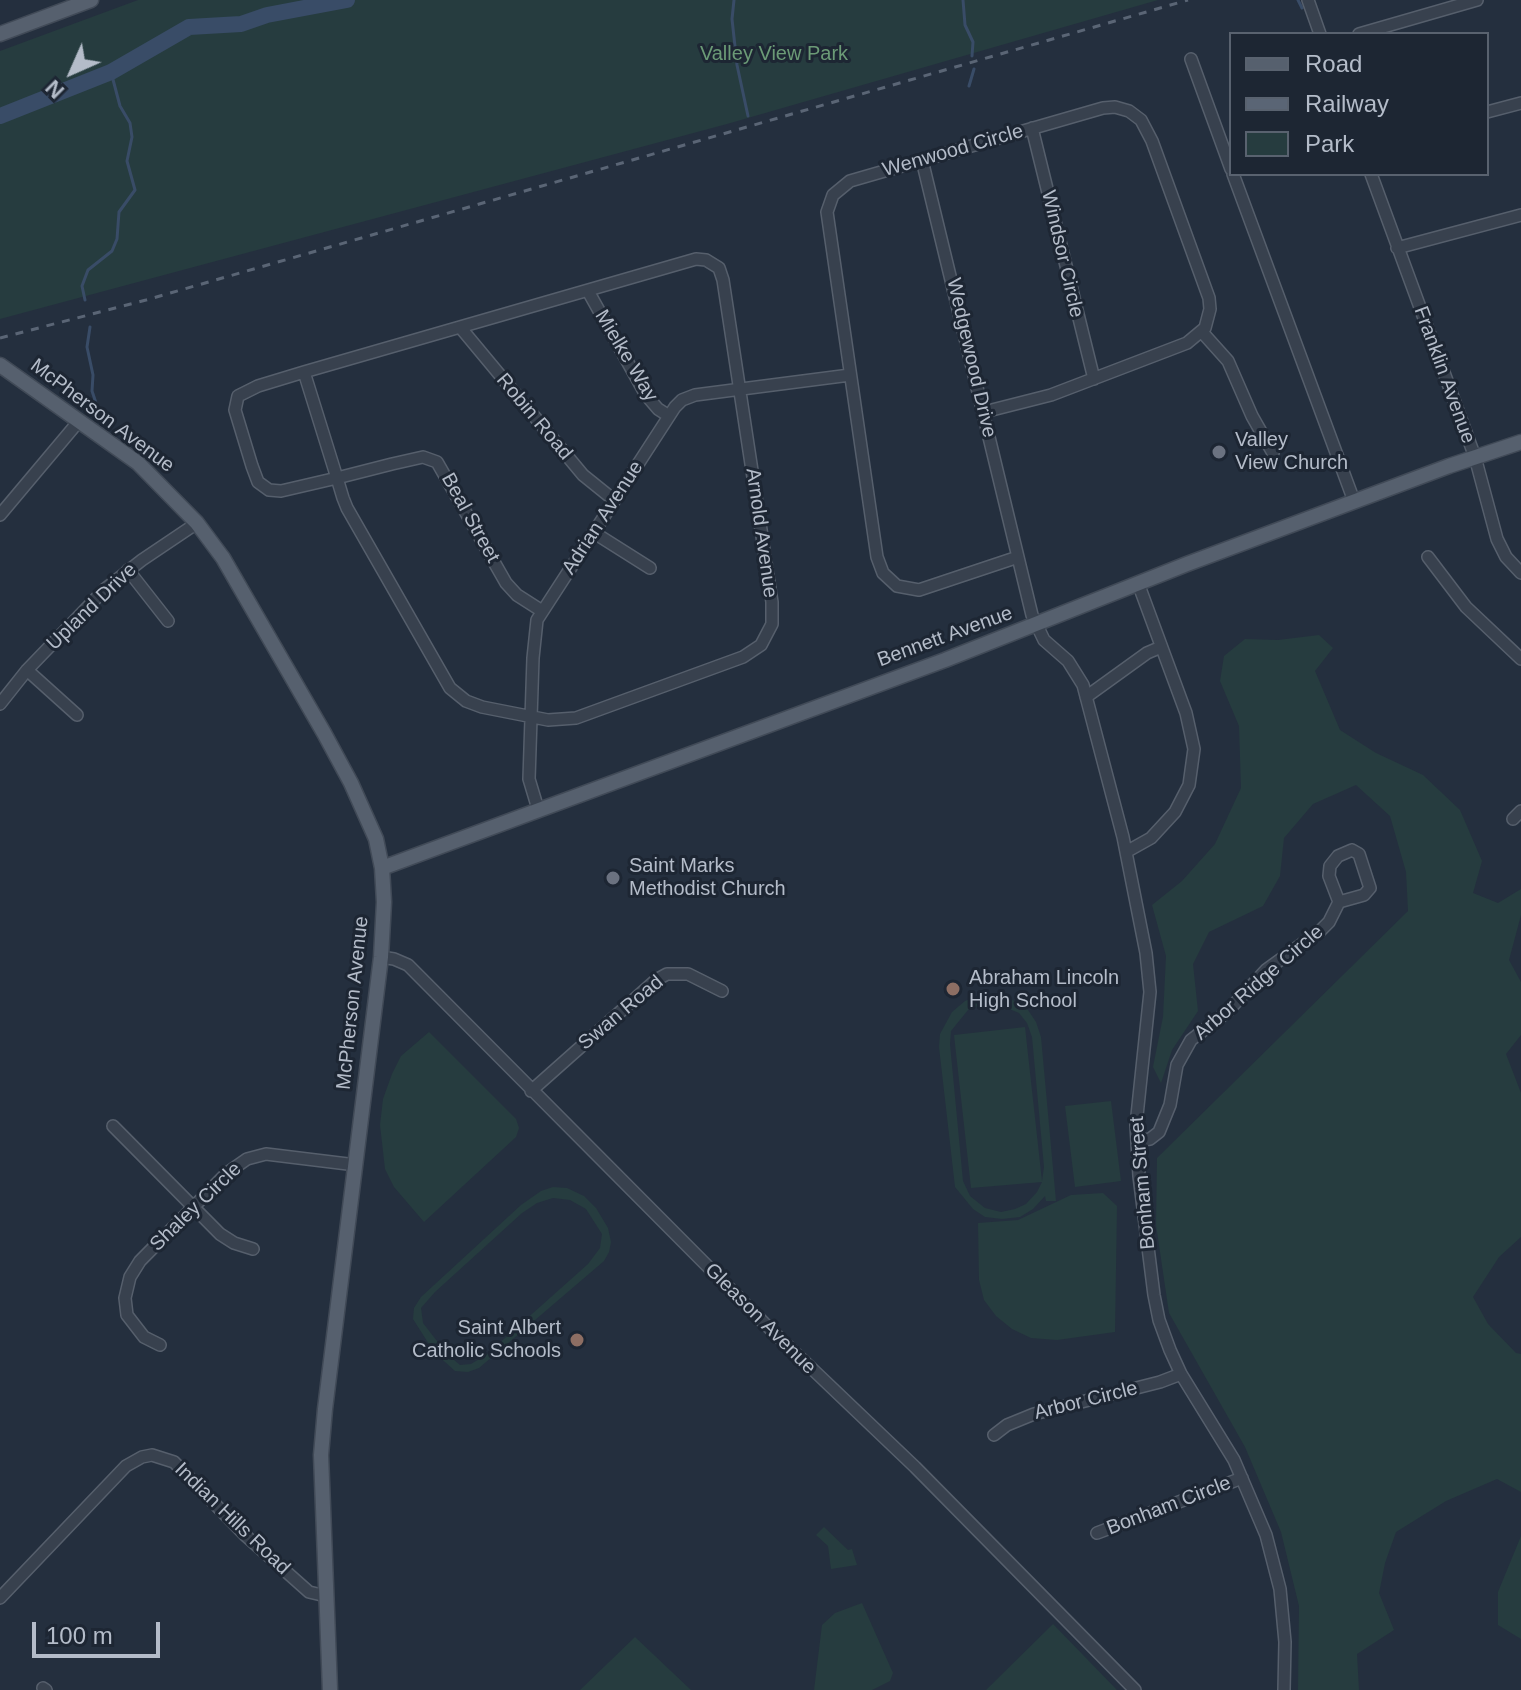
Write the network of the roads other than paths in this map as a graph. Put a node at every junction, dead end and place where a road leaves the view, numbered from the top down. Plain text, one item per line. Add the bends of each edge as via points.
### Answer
1 (91, 0) edge
2 (1308, 0) edge
3 (1477, 0) edge
4 (1319, 32) edge
5 (1366, 32) edge
6 (0, 34) edge
7 (1191, 59) dead end
8 (1521, 103) edge
9 (1489, 111) edge
10 (1032, 128) junction
11 (922, 160) junction
12 (1229, 163) edge
13 (1234, 176) edge
14 (1372, 176) edge
15 (1521, 215) edge
16 (1397, 248) junction
17 (588, 291) junction
18 (460, 327) junction
19 (1202, 332) junction
20 (0, 365) edge
21 (304, 372) junction
22 (850, 375) junction
23 (1094, 379) junction
24 (740, 388) junction
25 (984, 412) junction
26 (669, 416) junction
27 (79, 421) junction
28 (1521, 442) edge
29 (1273, 453) dead end
30 (1475, 457) junction
31 (337, 478) junction
32 (614, 500) junction
33 (1354, 501) junction
34 (4, 502) edge
35 (0, 515) edge
36 (197, 523) junction
37 (593, 532) junction
38 (1018, 557) junction
39 (1428, 557) dead end
40 (650, 568) dead end
41 (128, 570) junction
42 (1521, 573) edge
43 (1138, 583) junction
44 (542, 611) junction
45 (168, 621) dead end
46 (1036, 624) junction
47 (1161, 647) junction
48 (1521, 659) edge
49 (27, 670) junction
50 (1086, 697) junction
51 (0, 704) edge
52 (77, 715) dead end
53 (531, 717) junction
54 (538, 809) junction
55 (1126, 852) junction
56 (382, 868) junction
57 (1339, 902) junction
58 (381, 957) junction
59 (722, 991) dead end
60 (531, 1091) junction
61 (113, 1126) dead end
62 (1137, 1141) junction
63 (356, 1165) junction
64 (193, 1207) junction
65 (253, 1249) dead end
66 (160, 1345) dead end
67 (1181, 1374) junction
68 (994, 1435) dead end
69 (1242, 1478) junction
70 (1097, 1533) dead end
71 (326, 1596) junction
72 (0, 1598) edge
73 (330, 1690) edge
74 (1135, 1690) edge
75 (1284, 1690) edge

1 - 6 main road
2 - 4 street
3 - 5 street
7 - 12 street
8 - 9 street
10 - 11 street, Wenwood Circle
10 - 19 street, Wenwood Circle via 1115,107 1141,120 1209,298
10 - 23 street, Windsor Circle
11 - 22 street, Wenwood Circle via 850,181 830,201 827,221
11 - 25 street, Wedgewood Drive
13 - 33 street
14 - 16 street, Franklin Avenue
15 - 16 street
16 - 30 street, Franklin Avenue
17 - 18 street, Arnold Avenue
17 - 24 street, Arnold Avenue via 696,259 712,263 723,280
17 - 26 street, Mielke Way via 646,395
18 - 21 street, Arnold Avenue
18 - 32 street, Robin Road via 583,475
19 - 23 street via 1187,343
19 - 29 street via 1228,361
20 - 27 main road, McPherson Avenue
21 - 31 street, Arnold Avenue
21 - 31 street, Beal Street via 238,396 240,429 262,487 281,491
22 - 24 street, Adrian Avenue
22 - 38 street, Wenwood Circle via 883,573 907,589 919,590
23 - 25 street
24 - 26 street, Adrian Avenue via 690,396
24 - 53 street, Arnold Avenue via 772,602 766,637 743,657 589,713 560,720
25 - 38 street, Wedgewood Drive
26 - 32 street, Adrian Avenue
27 - 34 street
27 - 36 main road, McPherson Avenue via 155,478
28 - 30 main road, Bennett Avenue
30 - 33 main road, Bennett Avenue
30 - 42 street, Franklin Avenue via 1497,539
31 - 44 street, Beal Street via 423,457 437,462 506,583
31 - 53 street, Arnold Avenue via 355,524 450,688 473,705
32 - 37 street, Adrian Avenue
33 - 43 main road, Bennett Avenue
34 - 35 street
36 - 41 street, Upland Drive
36 - 56 main road, McPherson Avenue via 223,558 345,771 370,823
37 - 40 street
37 - 44 street, Adrian Avenue
38 - 46 street, Wedgewood Drive
39 - 48 street via 1466,607
41 - 45 street
41 - 49 street, Upland Drive
43 - 46 main road, Bennett Avenue
43 - 47 street
44 - 53 street, Adrian Avenue via 535,633
46 - 50 street, Bonham Street via 1048,645 1077,672
46 - 54 main road, Bennett Avenue
47 - 50 street
47 - 55 street via 1193,736 1193,764 1175,812 1151,838
49 - 51 street, Upland Drive
49 - 52 street
50 - 55 street, Bonham Street
53 - 54 street, Adrian Avenue via 529,779
54 - 56 main road, Bennett Avenue
55 - 62 street, Bonham Street via 1150,992
56 - 58 main road, McPherson Avenue
57 - 57 street via 1330,866 1352,850 1359,854 1370,888
57 - 62 street, Arbor Ridge Circle via 1320,931 1266,970 1227,1012 1191,1040 1177,1065 1159,1132
58 - 60 street, Gleason Avenue via 408,965
58 - 63 main road, McPherson Avenue
59 - 60 street, Swan Road via 688,974 667,974
60 - 74 street, Gleason Avenue
61 - 64 street
62 - 67 street, Bonham Street via 1154,1295
63 - 64 street, Shaley Circle via 256,1155 233,1167
63 - 71 main road, McPherson Avenue via 321,1455
64 - 65 street via 227,1239
64 - 66 street, Shaley Circle via 140,1261 128,1284 127,1315 144,1337
67 - 68 street, Arbor Circle via 1034,1414
67 - 69 street, Bonham Street
69 - 70 street, Bonham Circle
69 - 75 street, Bonham Street via 1278,1574
71 - 72 street, Indian Hills Road via 309,1592 174,1462 152,1455 126,1466
71 - 73 main road, McPherson Avenue

